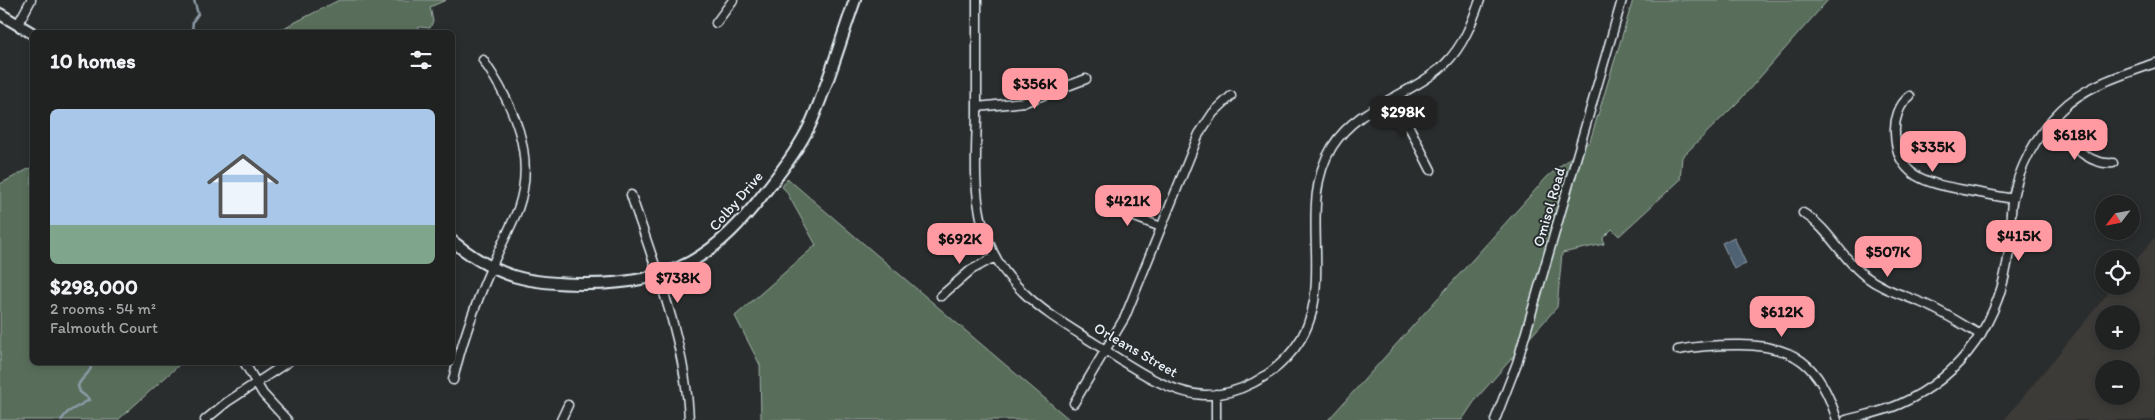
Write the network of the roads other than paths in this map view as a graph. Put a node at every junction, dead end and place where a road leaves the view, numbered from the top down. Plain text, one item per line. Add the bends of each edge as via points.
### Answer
1 (31, 0) edge
2 (733, 0) edge
3 (855, 0) edge
4 (976, 0) edge
5 (1480, 0) edge
6 (1622, 0) edge
7 (0, 14) edge
8 (716, 23) dead end
9 (18, 24) junction
10 (30, 32) edge
11 (483, 60) dead end
12 (2155, 64) edge
13 (1086, 79) dead end
14 (1231, 96) dead end
15 (1910, 96) dead end
16 (1394, 97) junction
17 (977, 108) junction
18 (2049, 123) junction
19 (2114, 164) dead end
20 (1431, 170) dead end
21 (631, 195) dead end
22 (2013, 200) junction
23 (1104, 205) dead end
24 (1803, 213) dead end
25 (1161, 228) junction
26 (455, 243) edge
27 (995, 257) junction
28 (491, 268) junction
29 (658, 274) junction
30 (941, 296) dead end
31 (1981, 335) junction
32 (1106, 350) junction
33 (1678, 350) dead end
34 (246, 365) edge
35 (284, 365) edge
36 (453, 380) dead end
37 (256, 384) junction
38 (1216, 394) junction
39 (1074, 403) dead end
40 (568, 405) dead end
41 (205, 420) edge
42 (287, 420) edge
43 (561, 420) edge
44 (689, 420) edge
45 (1216, 420) edge
46 (1495, 420) edge
47 (1837, 420) edge
48 (1846, 420) edge

1 - 9 street
2 - 8 street
3 - 29 street, Colby Drive via 820,102 788,162 752,210 725,238 687,264
4 - 17 street, Orleans Street
5 - 16 street, Orleans Street via 1469,30 1454,55 1432,74
6 - 46 street, Omisol Road via 1517,363
7 - 9 street
9 - 10 street
11 - 28 street via 514,113 524,166 518,209
12 - 18 street via 2088,89 2061,109
13 - 17 street via 1025,102
14 - 25 street via 1213,113 1199,134
15 - 22 street via 1900,108 1894,131 1897,150 1914,175 1929,184
16 - 20 street
16 - 38 street, Orleans Street via 1350,124 1326,158 1319,176 1314,206 1316,259 1312,311 1302,337 1270,372 1242,388
17 - 27 street, Orleans Street via 979,208
18 - 19 street via 2091,161
18 - 22 street via 2027,158
21 - 29 street
22 - 31 street via 2006,270 1996,308
23 - 25 street
24 - 31 street via 1819,224 1864,276 1891,292 1941,312
25 - 32 street via 1125,316
26 - 28 street, Colby Drive
27 - 30 street via 971,270
27 - 32 street, Orleans Street via 1034,303
28 - 29 street, Colby Drive via 525,280 559,284 620,283
28 - 36 street via 467,326
29 - 44 street via 685,377
31 - 48 street via 1954,368 1930,388 1898,405
32 - 38 street, Orleans Street via 1177,389 1203,395
32 - 39 street
33 - 47 street via 1709,345 1756,344 1784,351 1815,373 1830,398
34 - 37 street
35 - 37 street
37 - 41 street
37 - 42 street
38 - 45 street
40 - 43 street

